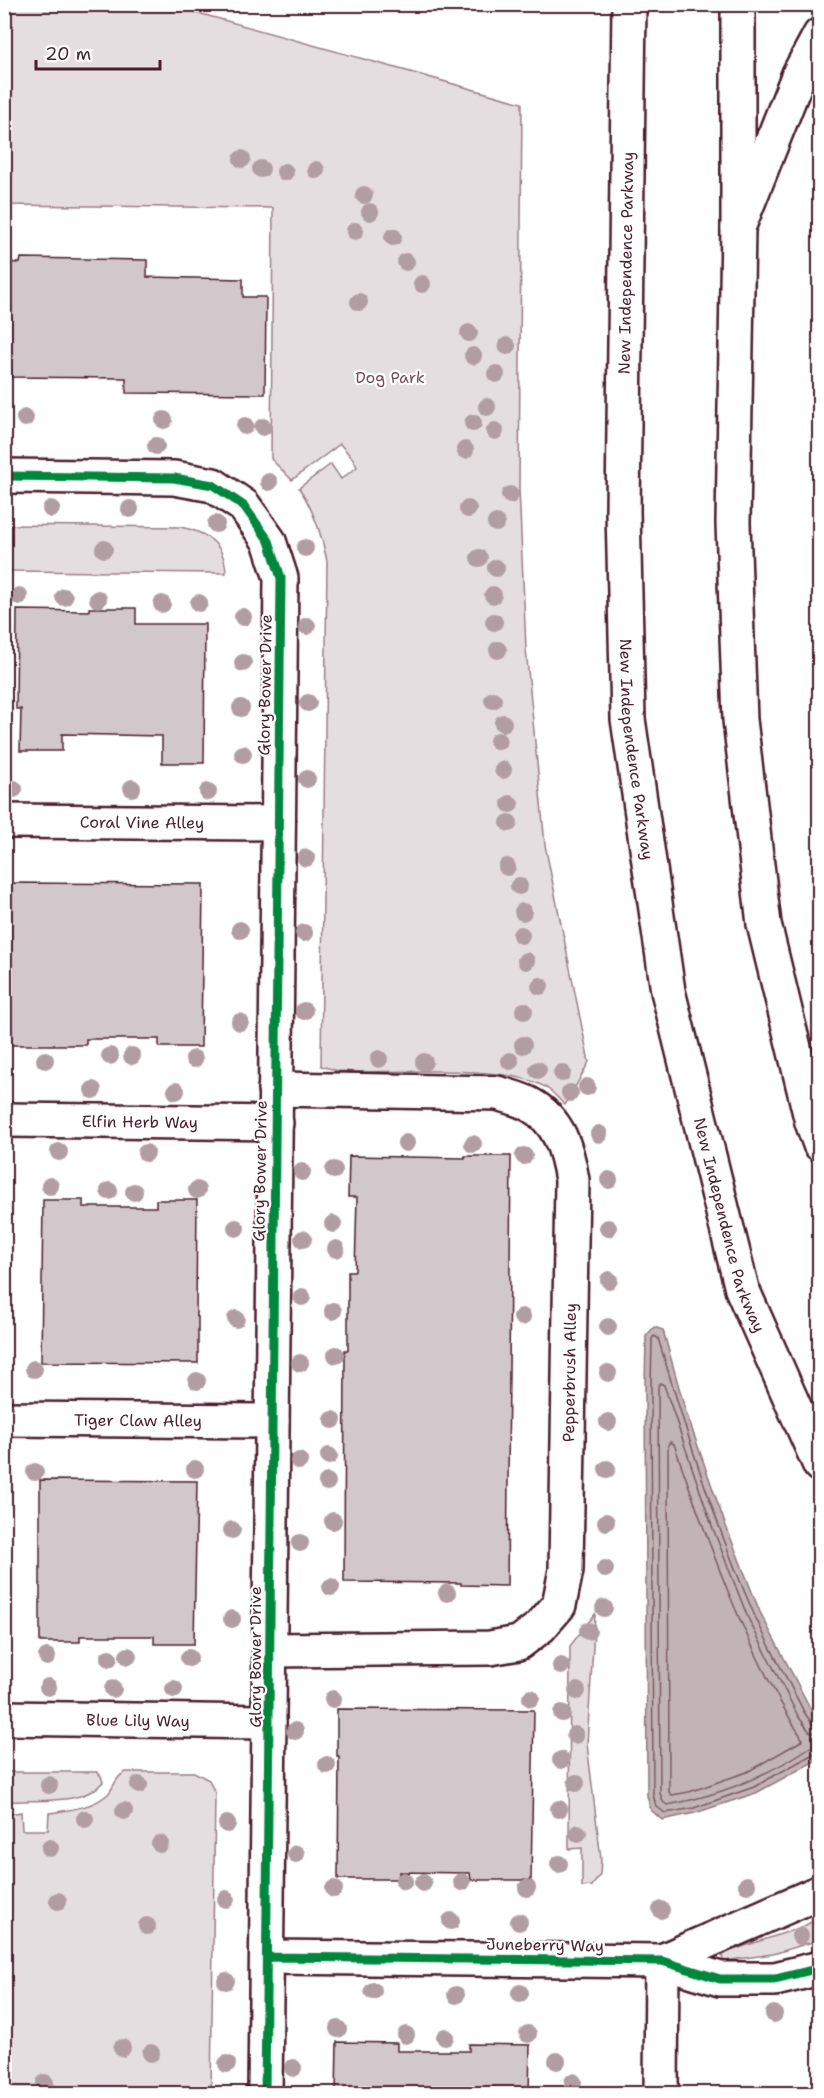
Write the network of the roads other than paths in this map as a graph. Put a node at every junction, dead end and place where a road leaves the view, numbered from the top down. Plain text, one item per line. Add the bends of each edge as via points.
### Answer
1 (629, 4) edge
2 (738, 4) edge
3 (819, 35) edge
4 (738, 228) junction
5 (4, 476) edge
6 (4, 821) edge
7 (278, 823) junction
8 (275, 1089) junction
9 (4, 1120) edge
10 (276, 1123) junction
11 (819, 1144) edge
12 (4, 1419) edge
13 (272, 1421) junction
14 (819, 1465) edge
15 (270, 1650) junction
16 (4, 1718) edge
17 (269, 1722) junction
18 (819, 1892) edge
19 (267, 1957) junction
20 (662, 1961) junction
21 (819, 1968) edge
22 (265, 2094) edge
23 (661, 2094) edge

1 - 14 main road, New Independence Parkway via 623,511 628,719 668,991 742,1289
2 - 4 main road
3 - 4 main road via 799,74
4 - 11 main road via 733,523 740,720 765,924
5 - 7 main road, Glory Bower Drive via 174,478 213,485 244,507 269,541 281,578
6 - 7 main road, Coral Vine Alley
7 - 8 main road, Glory Bower Drive
8 - 10 main road, Glory Bower Drive
8 - 15 main road, Pepperbrush Alley via 497,1093 529,1104 553,1124 567,1149 572,1180 566,1569 559,1605 519,1643 490,1648
9 - 10 main road, Elfin Herb Way
10 - 13 main road, Glory Bower Drive
12 - 13 main road, Tiger Claw Alley
13 - 15 main road, Glory Bower Drive
15 - 17 main road, Glory Bower Drive
16 - 17 main road, Blue Lily Way
17 - 19 main road, Glory Bower Drive
18 - 20 main road, Juneberry Way
19 - 20 main road, Juneberry Way
19 - 22 main road, Glory Bower Drive
20 - 21 main road, Juneberry Way via 720,1978 775,1979
20 - 23 main road

